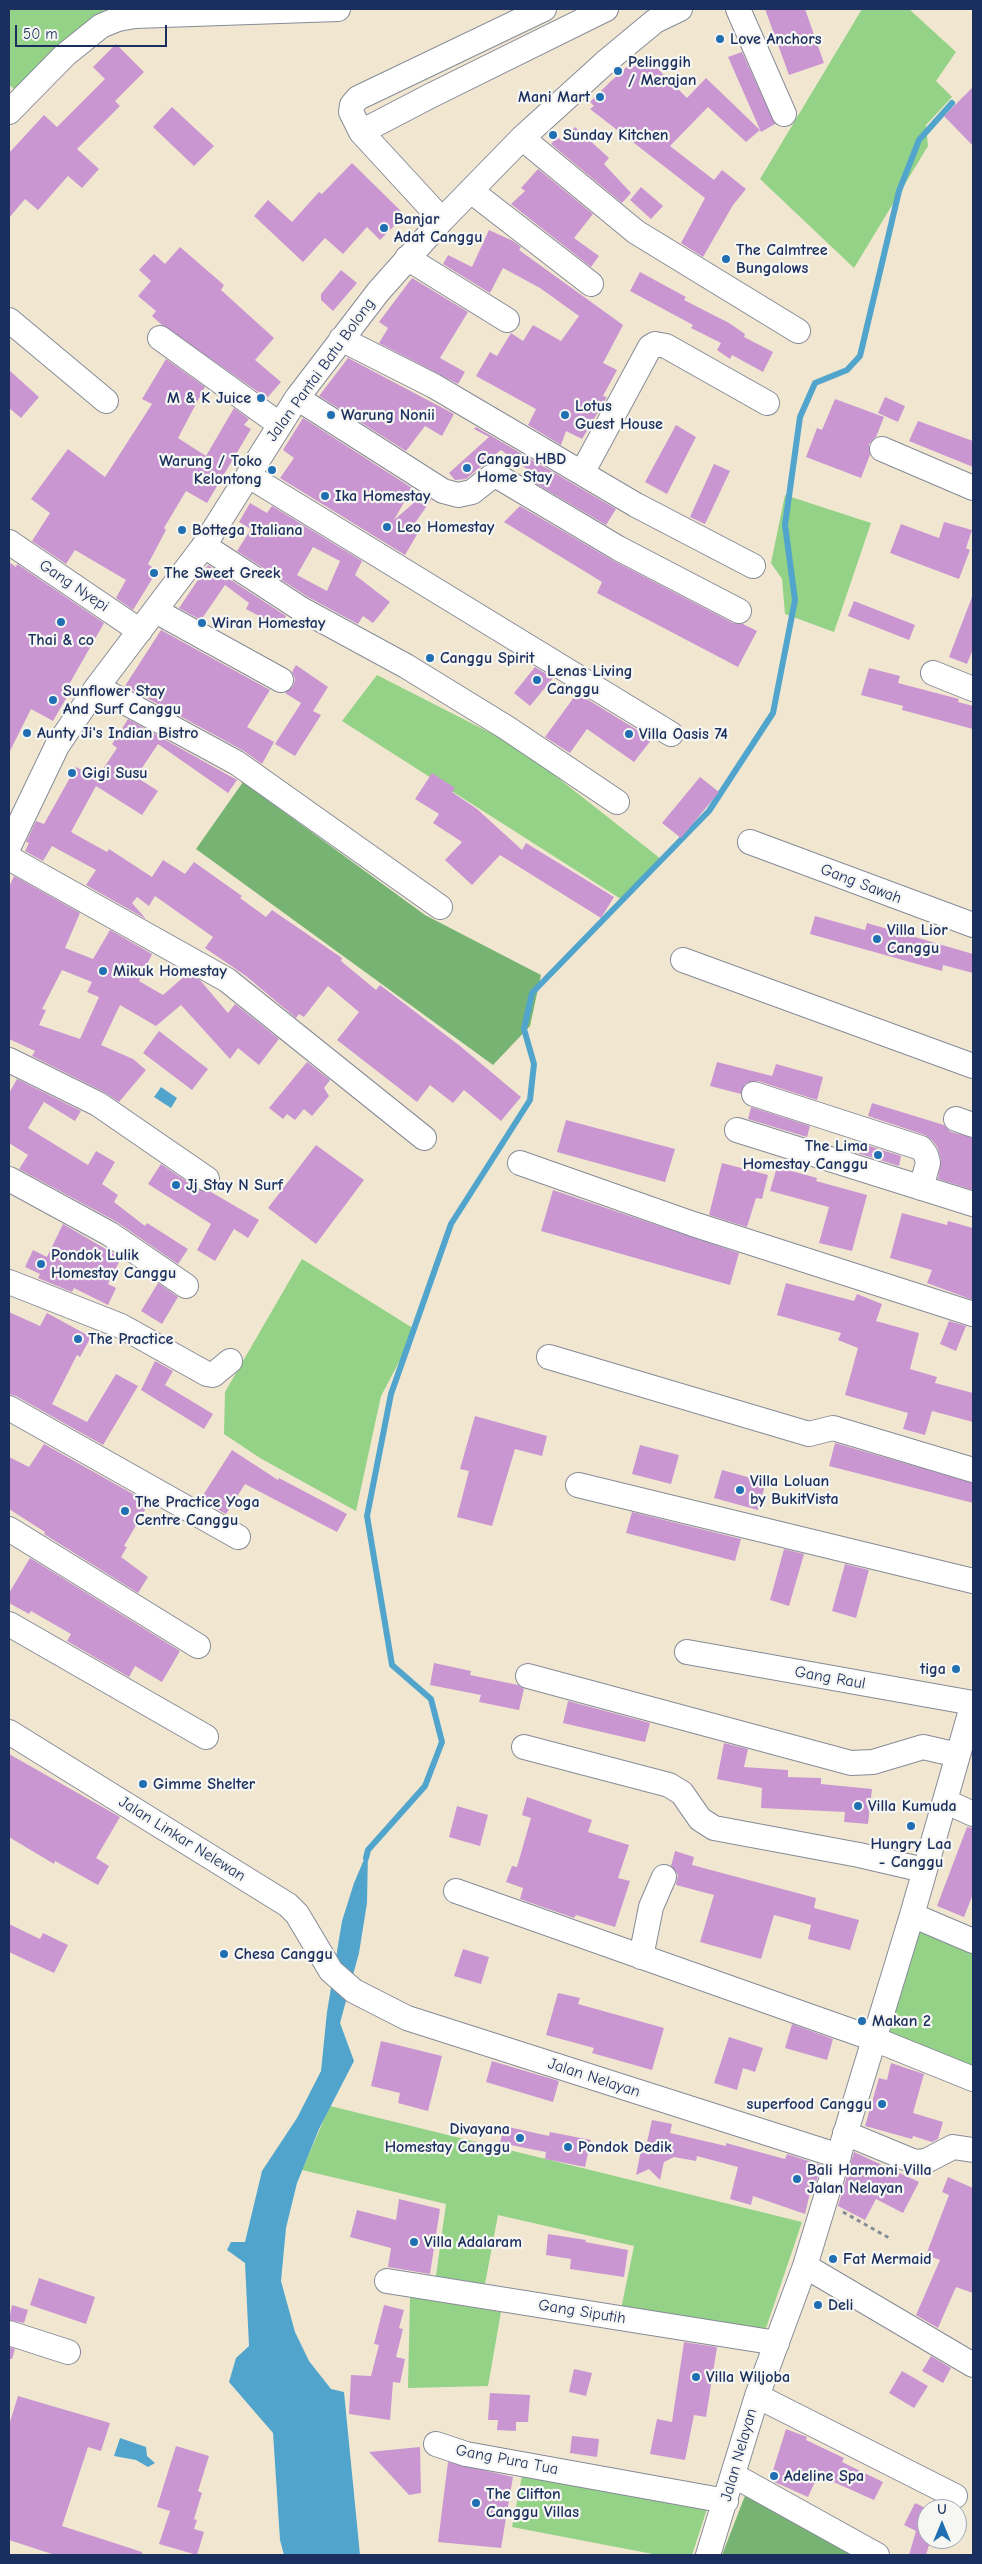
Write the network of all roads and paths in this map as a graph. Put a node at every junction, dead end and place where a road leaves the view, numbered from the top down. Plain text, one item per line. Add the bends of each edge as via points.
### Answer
1 (338, 9) edge
2 (544, 9) edge
3 (606, 9) edge
4 (738, 9) edge
5 (664, 12) edge
6 (9, 112) edge
7 (784, 114) dead end
8 (361, 132) junction
9 (522, 138) junction
10 (471, 191) junction
11 (442, 220) junction
12 (407, 258) junction
13 (591, 284) dead end
14 (9, 320) edge
15 (507, 320) dead end
16 (798, 330) dead end
17 (160, 338) dead end
18 (341, 339) junction
19 (297, 398) junction
20 (106, 401) dead end
21 (767, 403) dead end
22 (279, 424) junction
23 (882, 449) dead end
24 (582, 473) junction
25 (249, 476) junction
26 (973, 488) edge
27 (9, 542) edge
28 (203, 547) junction
29 (752, 566) dead end
30 (156, 611) junction
31 (739, 611) dead end
32 (140, 631) junction
33 (933, 673) dead end
34 (281, 680) dead end
35 (96, 687) junction
36 (973, 689) edge
37 (670, 734) dead end
38 (617, 802) dead end
39 (750, 842) dead end
40 (9, 846) edge
41 (9, 858) edge
42 (440, 907) dead end
43 (973, 925) edge
44 (683, 960) dead end
45 (9, 1060) edge
46 (973, 1066) edge
47 (754, 1094) dead end
48 (737, 1130) dead end
49 (424, 1138) dead end
50 (520, 1163) dead end
51 (9, 1179) edge
52 (207, 1179) dead end
53 (922, 1188) junction
54 (973, 1204) edge
55 (9, 1282) edge
56 (186, 1286) dead end
57 (973, 1314) edge
58 (549, 1357) dead end
59 (230, 1361) dead end
60 (9, 1408) edge
61 (973, 1470) edge
62 (578, 1485) dead end
63 (9, 1529) edge
64 (238, 1537) dead end
65 (973, 1581) edge
66 (9, 1624) edge
67 (198, 1646) dead end
68 (687, 1652) dead end
69 (528, 1676) dead end
70 (973, 1703) edge
71 (9, 1732) edge
72 (206, 1737) dead end
73 (524, 1747) dead end
74 (958, 1755) junction
75 (945, 1802) junction
76 (973, 1814) edge
77 (924, 1870) junction
78 (664, 1877) dead end
79 (456, 1891) dead end
80 (912, 1915) junction
81 (973, 1941) edge
82 (641, 1957) junction
83 (354, 1990) joint
84 (874, 2040) junction
85 (973, 2079) edge
86 (845, 2133) junction
87 (973, 2150) edge
88 (839, 2156) junction
89 (823, 2200) junction
90 (891, 2239) dead end
91 (805, 2266) junction
92 (387, 2282) dead end
93 (9, 2333) edge
94 (777, 2342) junction
95 (68, 2352) dead end
96 (973, 2365) edge
97 (757, 2396) junction
98 (436, 2444) dead end
99 (733, 2474) junction
100 (955, 2496) dead end
101 (726, 2500) junction
102 (708, 2555) edge
103 (877, 2555) edge

1 - 6 street via 118,19 100,26 72,49
2 - 8 street via 358,98 351,112
3 - 8 street
4 - 7 street
5 - 9 street, Jalan Pantai Batu Bolong
8 - 11 street
9 - 10 street, Jalan Pantai Batu Bolong
9 - 16 street via 636,232
10 - 11 street, Jalan Pantai Batu Bolong
10 - 13 street
11 - 12 street, Jalan Pantai Batu Bolong
12 - 15 street
12 - 18 street, Jalan Pantai Batu Bolong
14 - 20 street
17 - 22 street
18 - 19 street, Jalan Pantai Batu Bolong
18 - 24 street via 434,386
19 - 22 street, Jalan Pantai Batu Bolong
19 - 31 street via 444,491 458,495 472,492 497,476 618,548
21 - 24 street via 666,346 655,344 650,347
22 - 25 street, Jalan Pantai Batu Bolong
23 - 26 street
24 - 29 street
25 - 28 street, Jalan Pantai Batu Bolong
25 - 37 street
27 - 32 street, Gang Nyepi
28 - 30 street, Jalan Pantai Batu Bolong
28 - 38 street via 301,609 406,666 507,728
30 - 32 street, Jalan Pantai Batu Bolong
30 - 34 street
32 - 35 street, Jalan Pantai Batu Bolong
33 - 36 street
35 - 40 street, Jalan Pantai Batu Bolong via 56,746
35 - 42 street via 237,763
39 - 43 street, Gang Sawah
41 - 49 street via 227,980
44 - 46 street
45 - 52 street via 98,1104
47 - 53 street via 921,1148 928,1163
48 - 53 street
50 - 57 street via 693,1224
51 - 56 street via 110,1234
53 - 54 street
55 - 59 street via 121,1326 207,1374 213,1374
58 - 61 street via 809,1434 834,1428
60 - 64 street
62 - 65 street
63 - 67 street
66 - 72 street
68 - 70 street, Gang Raul
69 - 74 street via 851,1763 873,1762 923,1747
70 - 74 street, Jalan Nelayan
71 - 83 street, Jalan Linkar Nelewan via 288,1905 297,1914 331,1971
73 - 77 street via 669,1785 682,1793 700,1819 714,1828
74 - 75 street, Jalan Nelayan
75 - 76 street
75 - 77 street, Jalan Nelayan
77 - 80 street, Jalan Nelayan
78 - 82 street via 653,1901
79 - 82 street
80 - 81 street
80 - 84 street, Jalan Nelayan
82 - 84 street
83 - 88 street, Jalan Nelayan via 407,2018
84 - 85 street
84 - 86 street, Jalan Nelayan
86 - 87 street via 915,2162 926,2161 953,2148
86 - 88 street, Jalan Nelayan
88 - 89 street, Jalan Nelayan
89 - 90 path
89 - 91 street, Jalan Nelayan
91 - 94 street, Jalan Nelayan
91 - 96 street
92 - 94 street, Gang Siputih
93 - 95 street
94 - 97 street, Jalan Nelayan
97 - 99 street, Jalan Nelayan
97 - 100 street
98 - 101 street, Gang Pura Tua via 466,2454
99 - 101 street, Jalan Nelayan
99 - 103 street
101 - 102 street, Jalan Nelayan

